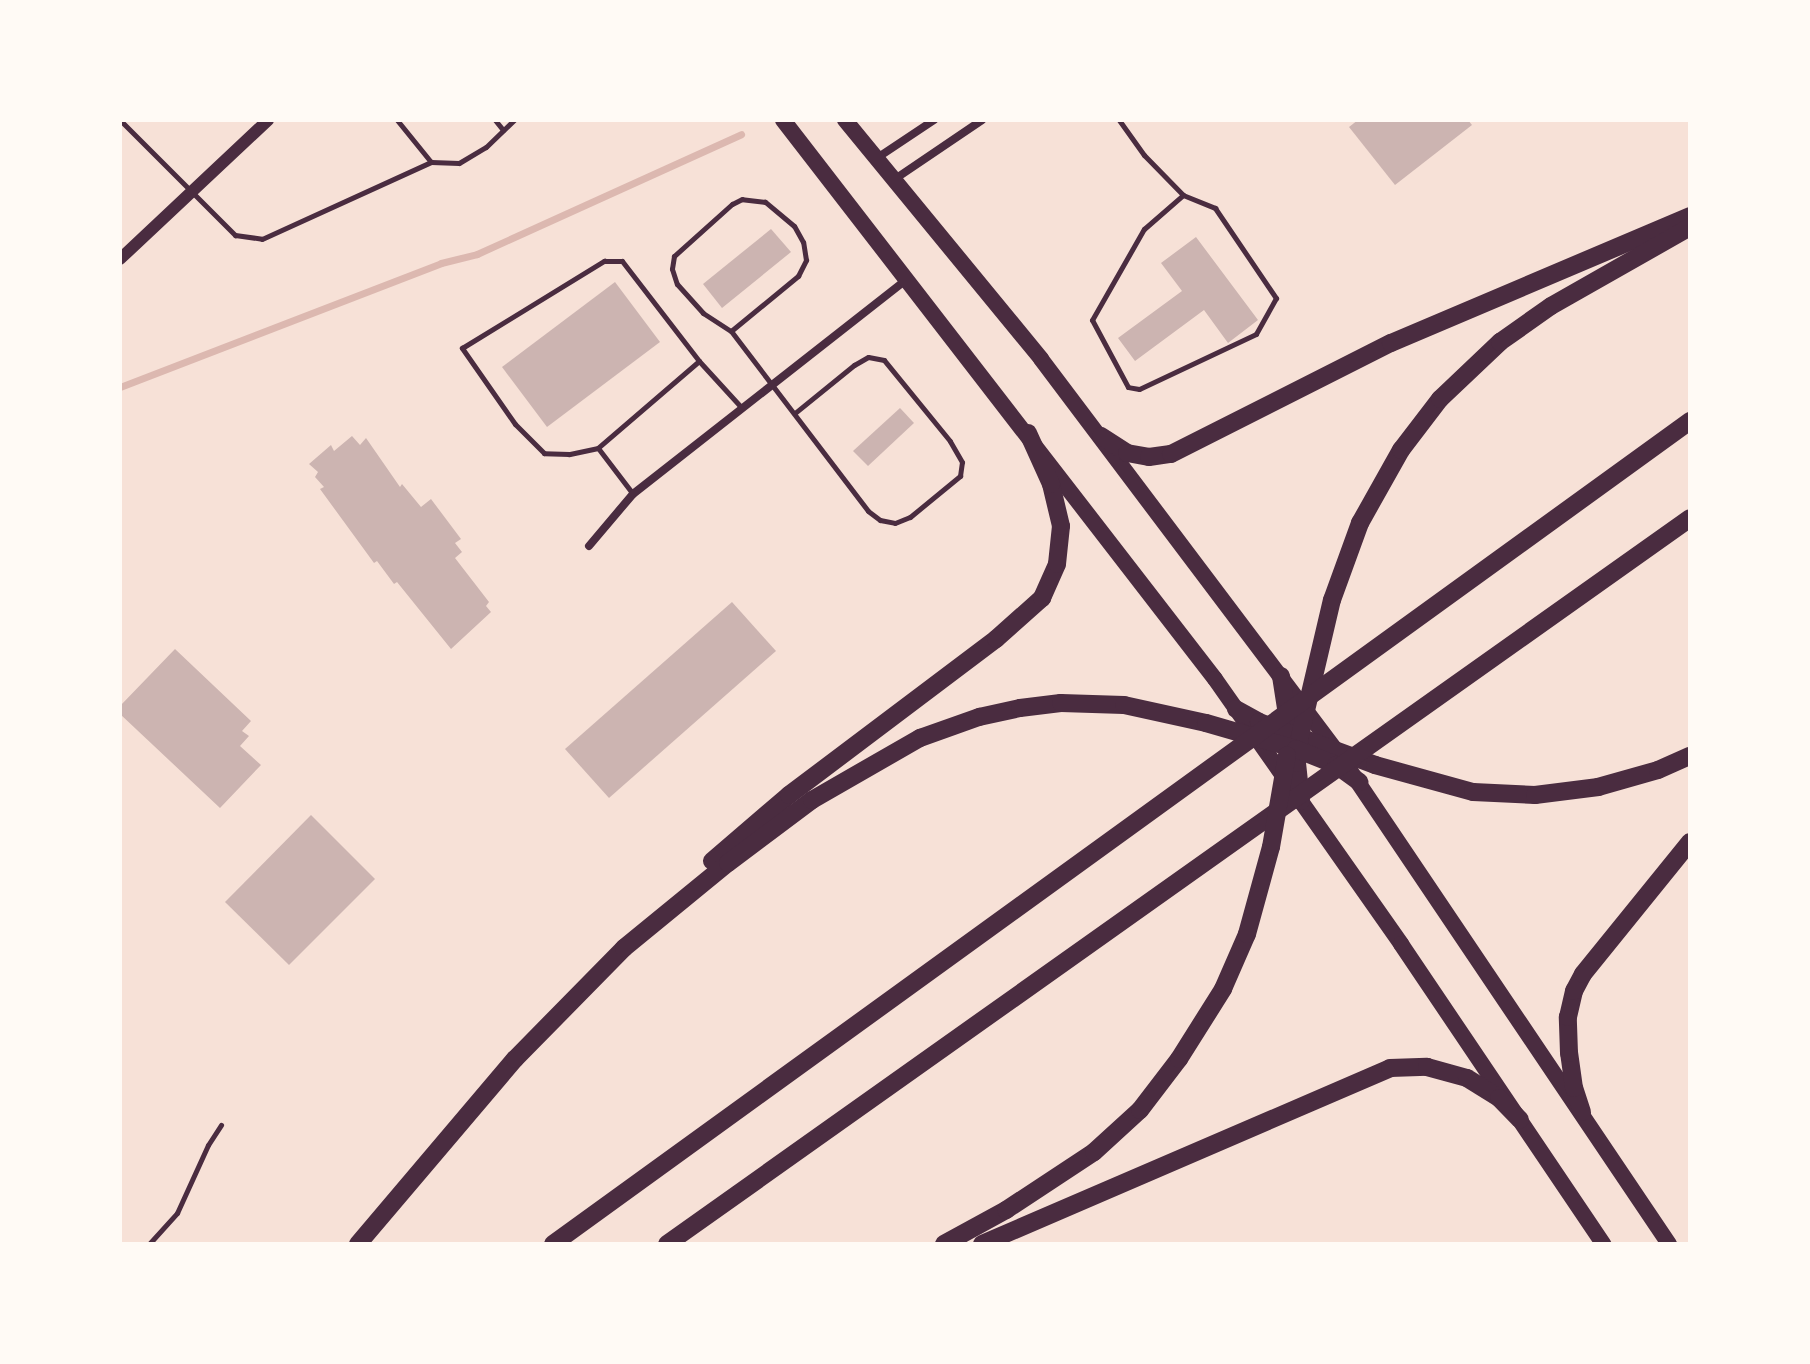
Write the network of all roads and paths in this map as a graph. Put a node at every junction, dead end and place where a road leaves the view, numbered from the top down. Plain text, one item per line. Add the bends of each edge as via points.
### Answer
1 (120, 120) edge
2 (268, 120) edge
3 (397, 120) edge
4 (495, 120) edge
5 (514, 120) edge
6 (783, 120) edge
7 (845, 120) edge
8 (934, 120) edge
9 (982, 120) edge
10 (1119, 120) edge
11 (503, 130) junction
12 (877, 158) junction
13 (431, 162) junction
14 (895, 179) junction
15 (190, 193) junction
16 (1183, 195) junction
17 (1690, 216) edge
18 (1690, 227) edge
19 (120, 259) edge
20 (908, 279) junction
21 (731, 331) junction
22 (699, 361) junction
23 (773, 382) junction
24 (741, 407) junction
25 (795, 413) junction
26 (1690, 421) edge
27 (1028, 433) junction
28 (1101, 436) junction
29 (598, 448) junction
30 (633, 494) junction
31 (1690, 518) edge
32 (589, 546) dead end
33 (1281, 676) junction
34 (1305, 707) junction
35 (1236, 709) junction
36 (1257, 737) junction
37 (1293, 741) junction
38 (1337, 751) junction
39 (1690, 756) edge
40 (1285, 778) junction
41 (1359, 782) junction
42 (1302, 804) junction
43 (1690, 842) edge
44 (624, 948) junction
45 (1582, 1112) junction
46 (1520, 1120) junction
47 (221, 1125) dead end
48 (149, 1244) edge
49 (358, 1244) edge
50 (553, 1244) edge
51 (667, 1244) edge
52 (944, 1244) edge
53 (982, 1244) edge
54 (1603, 1244) edge
55 (1669, 1244) edge

1 - 15 lane
2 - 15 street
3 - 13 lane
4 - 11 lane
5 - 11 lane
6 - 20 main road
7 - 12 main road
8 - 12 street
9 - 14 street
10 - 16 lane
11 - 13 lane via 459,163
12 - 14 main road
13 - 15 lane via 262,239 235,235
14 - 28 main road
15 - 19 street
16 - 16 lane via 1215,208 1276,298 1256,334 1139,389 1128,387 1092,320 1144,229
17 - 28 highway via 1402,338 1171,454 1127,453
18 - 34 highway via 1517,330 1476,362 1426,416 1385,475 1352,540
20 - 23 street
20 - 27 main road
21 - 21 lane via 798,276 806,260 794,226 765,202 742,199 732,204 674,256 677,284 703,313
21 - 23 lane
22 - 24 lane
22 - 29 lane
22 - 29 lane via 622,261 604,261 462,348 515,424 544,453
23 - 24 street
23 - 25 lane
24 - 30 street
25 - 25 lane via 880,520 895,523 910,517 960,476 962,462 950,441 884,360 868,357 854,365
26 - 50 highway
27 - 35 main road
27 - 44 highway via 1051,484 1061,526 1054,572 1038,603 789,795 714,859
28 - 33 main road
29 - 30 lane
30 - 32 street
31 - 51 highway
33 - 34 main road
33 - 37 highway
34 - 37 highway
34 - 38 main road
35 - 36 main road
35 - 37 highway
36 - 37 highway
36 - 40 main road
36 - 44 highway via 1164,712 1103,703 1040,705 959,723 883,757 812,800
37 - 38 highway
37 - 40 highway
37 - 41 highway
37 - 42 highway
38 - 39 highway via 1433,784 1515,795 1598,787
38 - 41 main road
40 - 42 main road
40 - 52 highway via 1260,894 1240,952 1213,1008 1167,1076 1140,1110 1094,1152
41 - 45 main road
42 - 46 main road
43 - 45 highway via 1574,991 1569,1053
44 - 49 highway via 515,1059
45 - 55 main road
46 - 53 highway via 1499,1098 1467,1078 1427,1067 1390,1068
46 - 54 main road
47 - 48 lane via 177,1213

